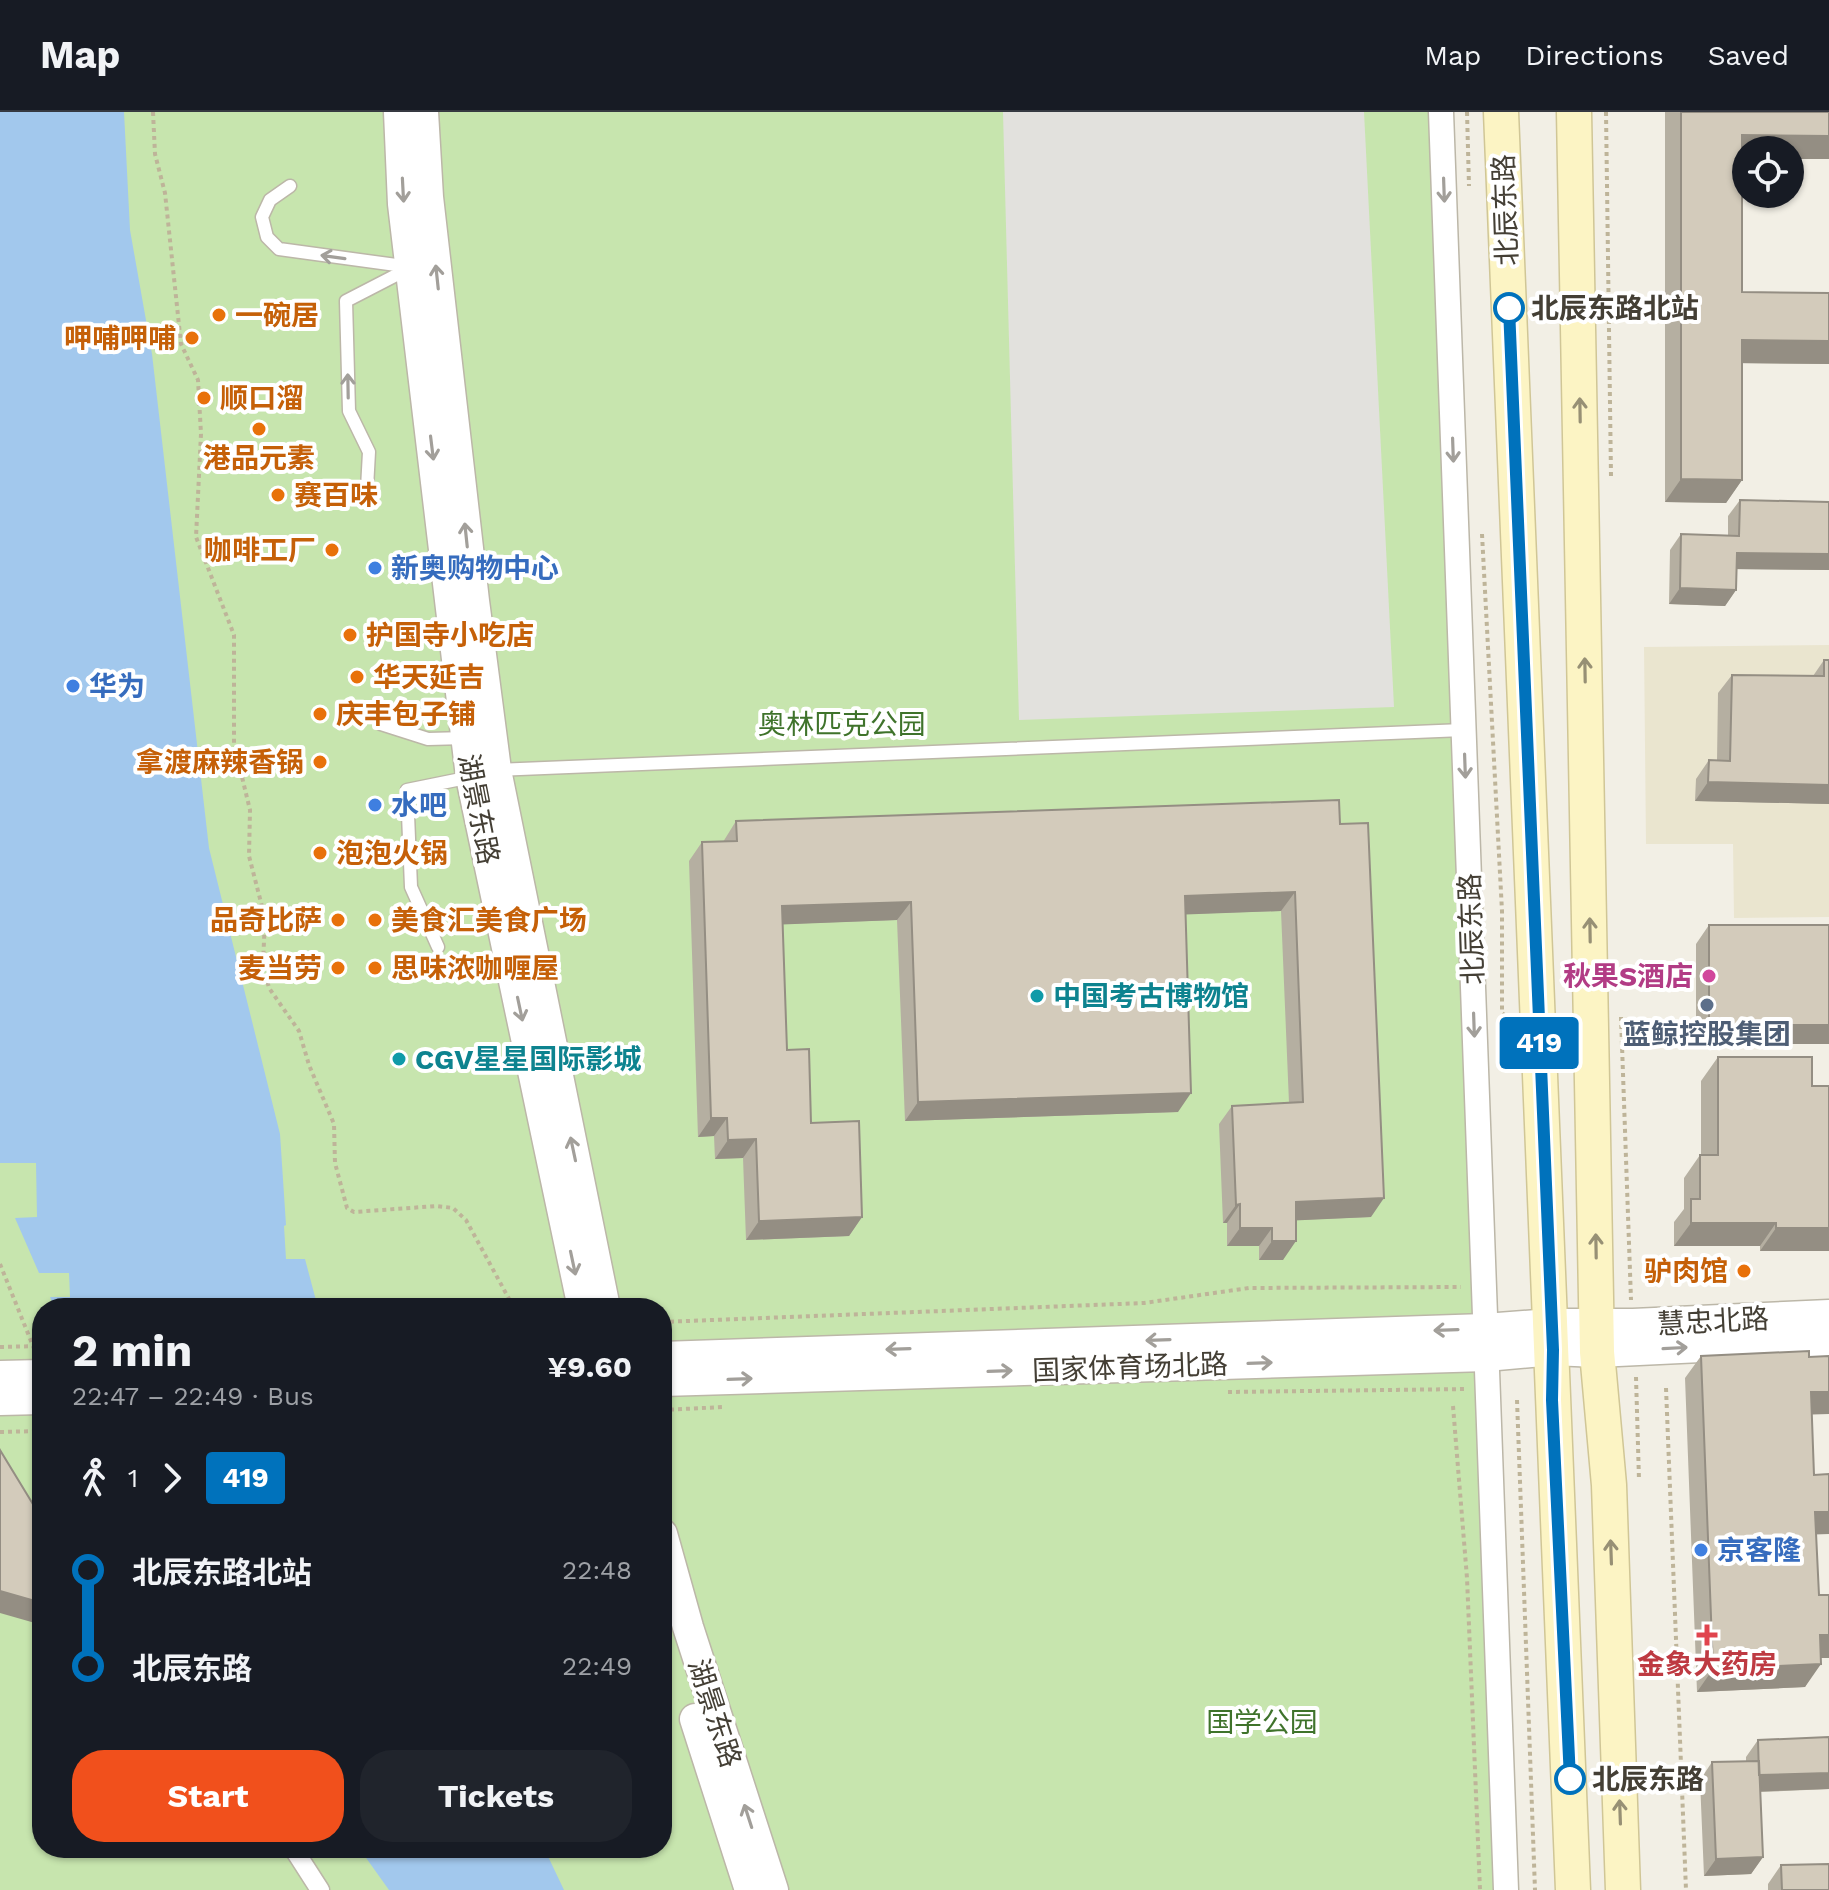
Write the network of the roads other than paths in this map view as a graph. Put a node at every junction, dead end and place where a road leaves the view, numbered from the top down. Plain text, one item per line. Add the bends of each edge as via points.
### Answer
1 (399, 112) edge
2 (423, 112) edge
3 (1441, 112) edge
4 (1501, 112) edge
5 (1574, 112) edge
6 (290, 186) dead end
7 (411, 267) junction
8 (367, 488) dead end
9 (381, 724) dead end
10 (1463, 730) junction
11 (466, 738) junction
12 (483, 774) junction
13 (438, 947) dead end
14 (581, 1298) edge
15 (603, 1298) edge
16 (1829, 1315) edge
17 (1552, 1337) junction
18 (1634, 1337) junction
19 (1597, 1338) junction
20 (1829, 1341) edge
21 (1486, 1342) junction
22 (672, 1357) edge
23 (32, 1367) edge
24 (0, 1376) edge
25 (672, 1381) edge
26 (32, 1399) edge
27 (0, 1400) edge
28 (672, 1570) edge
29 (672, 1640) edge
30 (299, 1858) edge
31 (320, 1890) edge
32 (750, 1890) edge
33 (773, 1890) edge
34 (1506, 1890) edge
35 (1573, 1890) edge
36 (1623, 1890) edge

1 -> 7 street, 湖景东路
12 -> 2 street, 湖景东路
3 -> 10 street, 北辰东路
4 - 17 main road, 北辰东路
19 -> 5 main road
7 -> 6 lane via 279,249 267,237 262,217 270,200
8 -> 7 lane via 369,452 349,411 346,301
7 -> 11 street, 湖景东路
9 - 11 lane via 428,739
10 - 12 lane
10 -> 21 street, 北辰东路
11 - 12 street, 湖景东路
12 - 13 lane via 407,790 411,887
12 -> 14 street, 湖景东路
15 -> 12 street, 湖景东路
16 - 18 street, 慧忠北路
17 - 19 street, 国家体育场北路
17 - 21 street, 国家体育场北路
17 - 35 main road, 北辰东路
18 - 19 street, 慧忠北路
18 -> 20 street, 慧忠北路
36 -> 19 main road via 1609,1485
21 -> 22 street, 国家体育场北路
25 -> 21 street, 国家体育场北路
21 - 34 street, 北辰东路
23 - 24 street
26 - 27 street
33 -> 28 street, 湖景东路
29 - 32 street, 湖景东路
30 - 31 street

